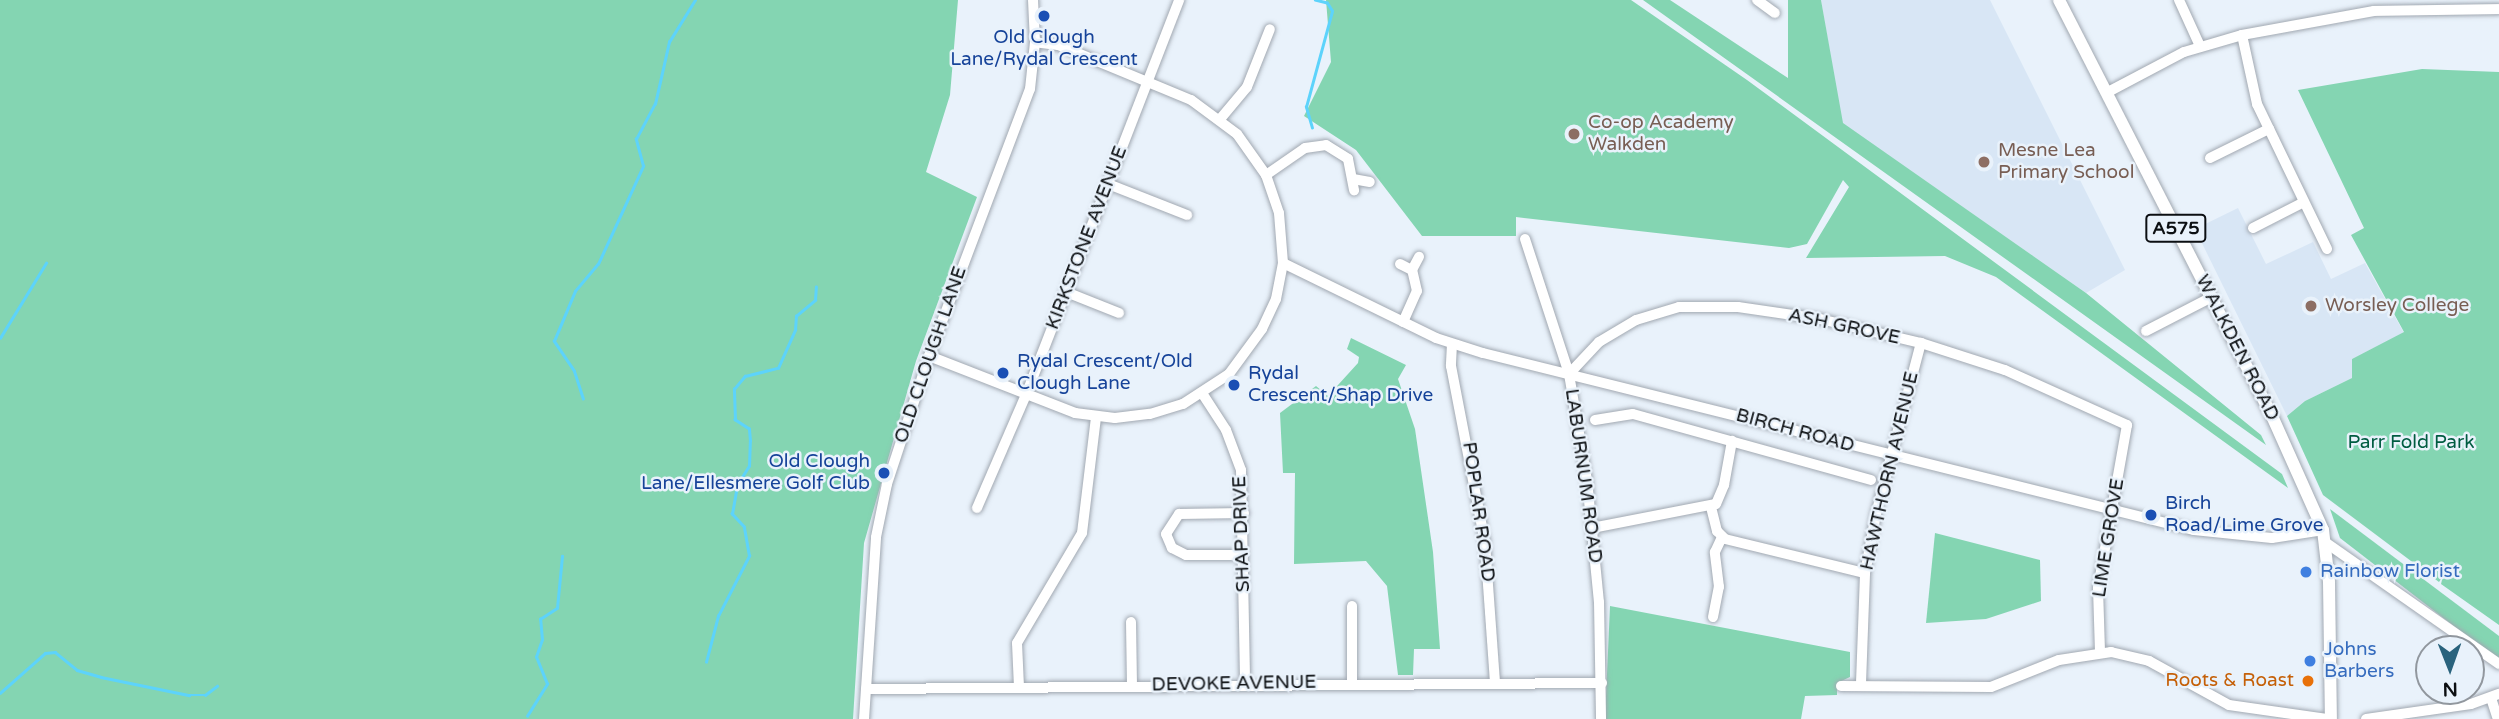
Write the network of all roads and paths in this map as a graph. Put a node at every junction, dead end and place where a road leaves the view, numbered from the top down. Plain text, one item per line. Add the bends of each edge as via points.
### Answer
1 (1033, 0) edge
2 (1179, 0) edge
3 (1757, 0) edge
4 (2059, 0) edge
5 (2182, 3) edge
6 (1771, 7) edge
7 (2499, 9) edge
8 (1270, 29) dead end
9 (2242, 35) junction
10 (1035, 41) junction
11 (2200, 46) junction
12 (1148, 81) junction
13 (2108, 92) junction
14 (1221, 118) junction
15 (2269, 129) junction
16 (2210, 158) dead end
17 (1266, 176) junction
18 (1370, 182) dead end
19 (1108, 184) junction
20 (2304, 202) junction
21 (1187, 215) dead end
22 (2253, 228) dead end
23 (1525, 239) dead end
24 (2327, 249) dead end
25 (1419, 257) dead end
26 (1283, 263) junction
27 (1400, 264) dead end
28 (1412, 270) junction
29 (1066, 292) junction
30 (2212, 297) junction
31 (1119, 313) dead end
32 (1403, 321) junction
33 (2146, 331) dead end
34 (1922, 343) junction
35 (1452, 344) junction
36 (929, 356) junction
37 (1569, 374) junction
38 (1202, 393) junction
39 (1026, 395) junction
40 (1096, 417) junction
41 (1595, 419) dead end
42 (2126, 425) joint
43 (1732, 441) junction
44 (1891, 456) junction
45 (1871, 480) dead end
46 (1711, 507) junction
47 (977, 508) dead end
48 (2111, 510) junction
49 (1244, 513) junction
50 (1592, 528) junction
51 (2324, 536) junction
52 (1722, 537) junction
53 (1244, 555) junction
54 (1865, 573) junction
55 (1352, 606) dead end
56 (1713, 617) dead end
57 (1131, 622) dead end
58 (2100, 652) junction
59 (2499, 664) edge
60 (1352, 682) junction
61 (1495, 682) junction
62 (1861, 683) junction
63 (1244, 684) junction
64 (1602, 684) junction
65 (1132, 685) junction
66 (1840, 686) dead end
67 (1019, 687) junction
68 (866, 689) junction
69 (2495, 696) edge
70 (864, 719) edge
71 (1601, 719) edge
72 (2329, 719) edge
73 (2366, 719) edge
74 (2498, 719) edge

1 - 10 street, OLD CLOUGH LANE
2 - 12 street, KIRKSTONE AVENUE
3 - 6 street
4 - 13 main road, WALKDEN ROAD / A575
5 - 11 street
7 - 9 street via 2374,12
8 - 14 street via 1247,87
9 - 11 street
9 - 15 street via 2253,95
10 - 12 street via 1058,45
10 - 36 street, OLD CLOUGH LANE via 1023,110
11 - 13 street
12 - 14 street
12 - 19 street, KIRKSTONE AVENUE
13 - 30 main road, WALKDEN ROAD / A575
14 - 17 street via 1247,145
15 - 16 street
15 - 20 street
17 - 18 street via 1305,148 1319,144 1343,153 1353,184
17 - 26 street via 1279,213
19 - 21 street
19 - 29 street, KIRKSTONE AVENUE
20 - 22 street
20 - 24 street
23 - 37 street, LABURNUM ROAD
25 - 28 street
26 - 32 street, BIRCH ROAD
26 - 38 street via 1276,299 1262,329 1229,374
27 - 28 street
28 - 32 street via 1417,291
29 - 31 street
29 - 39 street, KIRKSTONE AVENUE
30 - 33 street
30 - 51 main road, WALKDEN ROAD / A575 via 2292,457
32 - 35 street, BIRCH ROAD
34 - 37 street, ASH GROVE via 1820,319 1694,305 1662,310 1613,332
34 - 42 street, ASH GROVE via 2005,370
34 - 44 street, HAWTHORN AVENUE
35 - 37 street, BIRCH ROAD
35 - 61 street, POPLAR ROAD via 1451,366 1485,543
36 - 39 street
36 - 68 street, OLD CLOUGH LANE via 887,484 876,537
37 - 44 street, BIRCH ROAD
37 - 50 street, LABURNUM ROAD
38 - 40 street via 1150,414
38 - 49 street, SHAP DRIVE via 1234,447
39 - 40 street
39 - 47 street, KIRKSTONE AVENUE
40 - 67 street via 1082,533 1017,643
41 - 43 street via 1609,412 1633,414
42 - 48 street, LIME GROVE
43 - 45 street via 1857,472
43 - 46 street via 1722,493
44 - 48 street, BIRCH ROAD
44 - 54 street, HAWTHORN AVENUE
46 - 50 street
46 - 52 street
48 - 51 street, BIRCH ROAD via 2253,537
48 - 58 street, LIME GROVE via 2098,588
49 - 53 street, SHAP DRIVE
49 - 53 street via 1185,513 1172,519 1166,534 1172,548 1186,555
50 - 64 street, LABURNUM ROAD
51 - 59 street
51 - 72 main road, WALKDEN ROAD / A575
52 - 54 street
52 - 56 street via 1715,552 1719,587
53 - 63 street, SHAP DRIVE
54 - 62 street, HAWTHORN AVENUE
55 - 60 street
57 - 65 street
58 - 62 street via 2059,660 1991,687
58 - 72 street via 2149,661 2229,705
60 - 61 street, DEVOKE AVENUE
60 - 63 street, DEVOKE AVENUE
61 - 64 street, DEVOKE AVENUE
62 - 66 street
63 - 65 street, DEVOKE AVENUE
64 - 71 street, LABURNUM ROAD
65 - 67 street, DEVOKE AVENUE
67 - 68 street, DEVOKE AVENUE
68 - 70 street, OLD CLOUGH LANE
69 - 73 street
69 - 74 street

